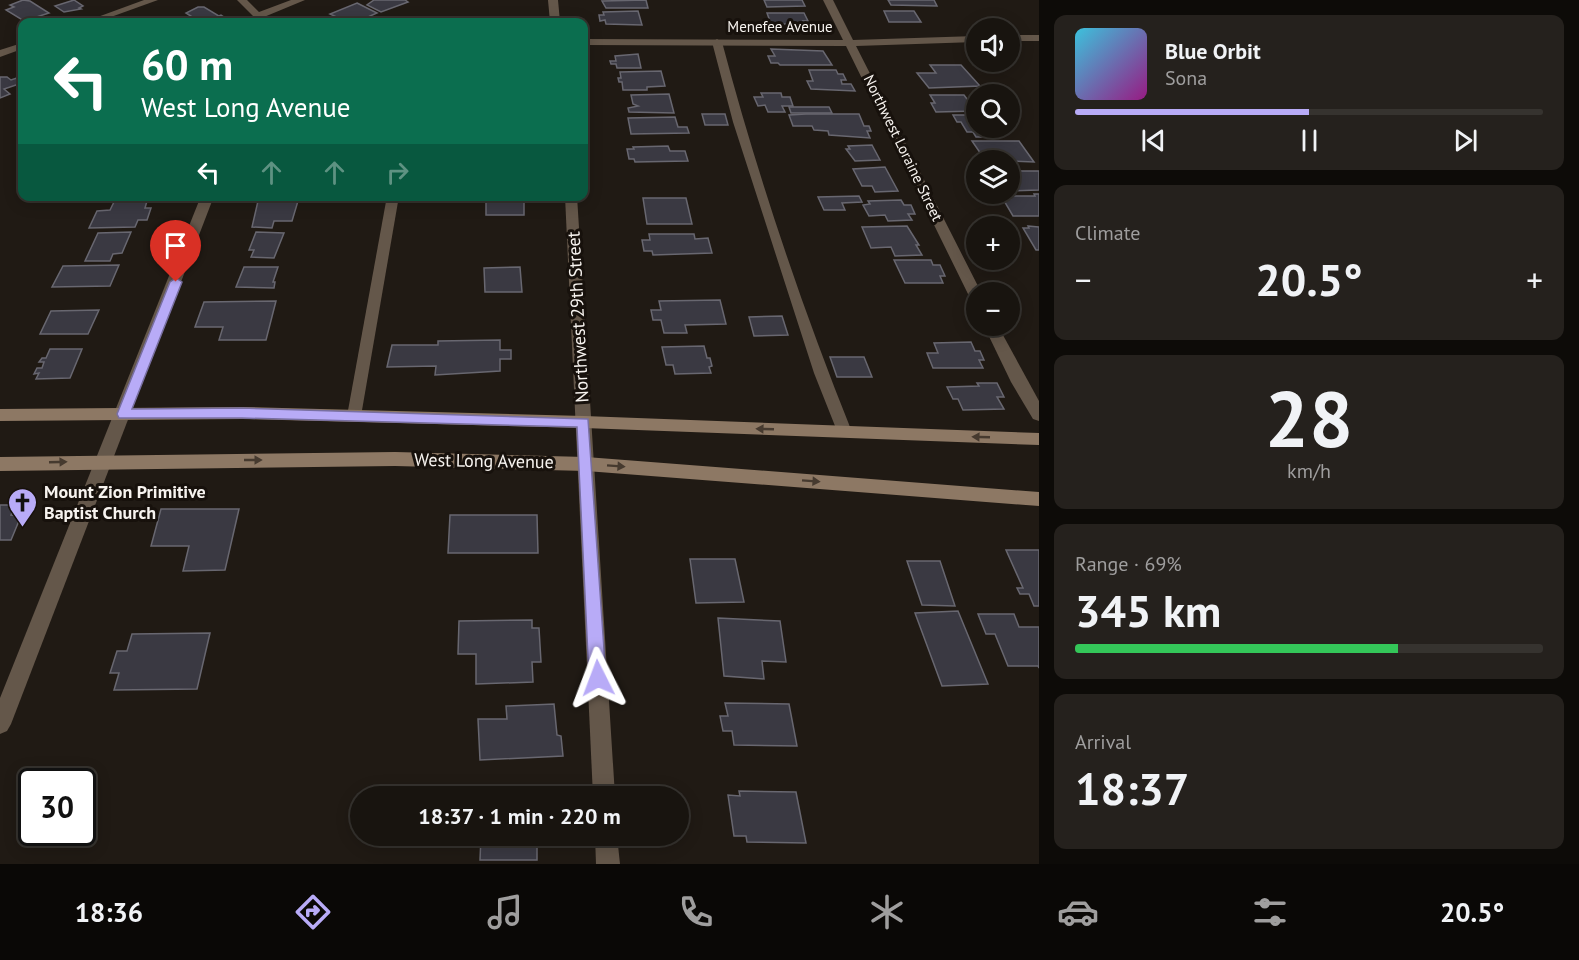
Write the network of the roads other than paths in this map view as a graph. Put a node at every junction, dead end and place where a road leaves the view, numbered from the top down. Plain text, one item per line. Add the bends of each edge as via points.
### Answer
1 (153, 0) edge
2 (242, 0) edge
3 (300, 0) edge
4 (553, 0) edge
5 (828, 0) edge
6 (101, 18) edge
7 (260, 18) edge
8 (263, 18) edge
9 (555, 18) edge
10 (1020, 38) edge
11 (1039, 38) edge
12 (966, 39) edge
13 (588, 42) edge
14 (717, 42) junction
15 (851, 43) junction
16 (18, 47) edge
17 (0, 54) edge
18 (206, 201) edge
19 (392, 201) edge
20 (571, 201) edge
21 (969, 282) edge
22 (996, 336) edge
23 (123, 414) junction
24 (0, 415) edge
25 (1039, 415) edge
26 (354, 416) junction
27 (584, 422) junction
28 (844, 432) junction
29 (1039, 439) edge
30 (104, 460) junction
31 (586, 464) junction
32 (0, 465) edge
33 (1039, 499) edge
34 (0, 724) edge
35 (603, 786) edge
36 (607, 846) edge
37 (608, 864) edge

1 - 6 street
2 - 7 street
3 - 8 street
4 - 9 street
5 - 15 street, Northwest Loraine Street
10 - 11 street
12 - 15 street, Menefee Avenue
13 - 14 street, Menefee Avenue
14 - 15 street, Menefee Avenue
14 - 28 lane via 738,122 820,374
15 - 21 street, Northwest Loraine Street
16 - 17 street
18 - 23 street
19 - 26 lane
20 - 27 street, Northwest 29th Street
22 - 25 street
23 - 24 main road
23 - 26 main road
23 - 30 street
26 - 27 main road
28 -> 27 main road
27 - 31 street, Northwest 29th Street
29 -> 28 main road
30 -> 31 main road, West Long Avenue via 395,459
32 -> 30 main road, West Long Avenue
30 - 34 street
31 -> 33 main road, West Long Avenue
31 - 35 street, Northwest 29th Street
36 - 37 street

